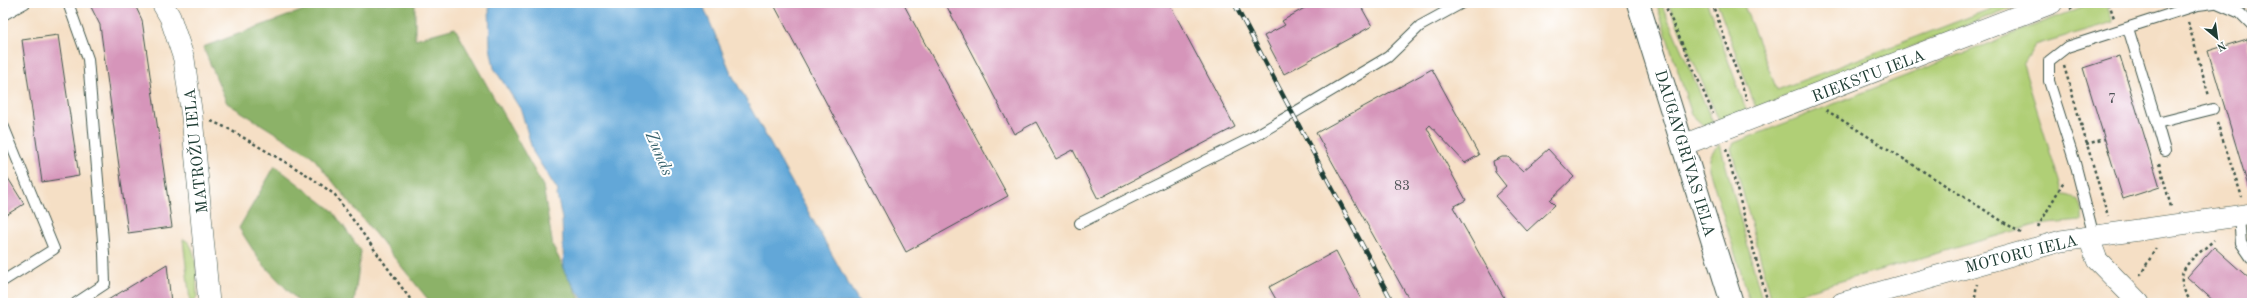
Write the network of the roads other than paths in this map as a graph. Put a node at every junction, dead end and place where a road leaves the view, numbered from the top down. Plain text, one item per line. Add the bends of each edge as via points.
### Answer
1 (25, 3) edge
2 (68, 3) edge
3 (162, 3) edge
4 (1462, 3) edge
5 (1638, 3) edge
6 (2052, 3) edge
7 (2214, 3) edge
8 (2224, 4) edge
9 (3, 15) edge
10 (2252, 25) edge
11 (2128, 28) junction
12 (2213, 109) dead end
13 (2157, 123) junction
14 (3, 125) edge
15 (1684, 145) junction
16 (2165, 150) dead end
17 (2245, 215) edge
18 (1080, 223) dead end
19 (2091, 237) junction
20 (2252, 259) edge
21 (3, 281) edge
22 (2131, 300) edge
23 (76, 303) edge
24 (209, 303) edge
25 (1732, 303) edge
26 (1842, 303) edge

1 - 9 lane
2 - 23 lane via 88,59 105,284
3 - 24 street, MATROŽU IELA via 170,17 184,58
4 - 18 lane via 1420,26 1388,57 1255,136
5 - 15 main road, DAUGAVGRĪVAS IELA
6 - 15 street, RIEKSTU IELA
7 - 11 lane via 2198,5
8 - 10 lane via 2240,13
11 - 13 lane
11 - 19 lane via 2067,47 2049,61 2049,81 2075,163
12 - 13 lane
13 - 16 lane
14 - 21 lane via 54,249
15 - 25 main road, DAUGAVGRĪVAS IELA
17 - 19 street, MOTORU IELA
17 - 20 lane via 2241,243
19 - 22 street via 2097,260
19 - 26 street, MOTORU IELA via 2045,245

